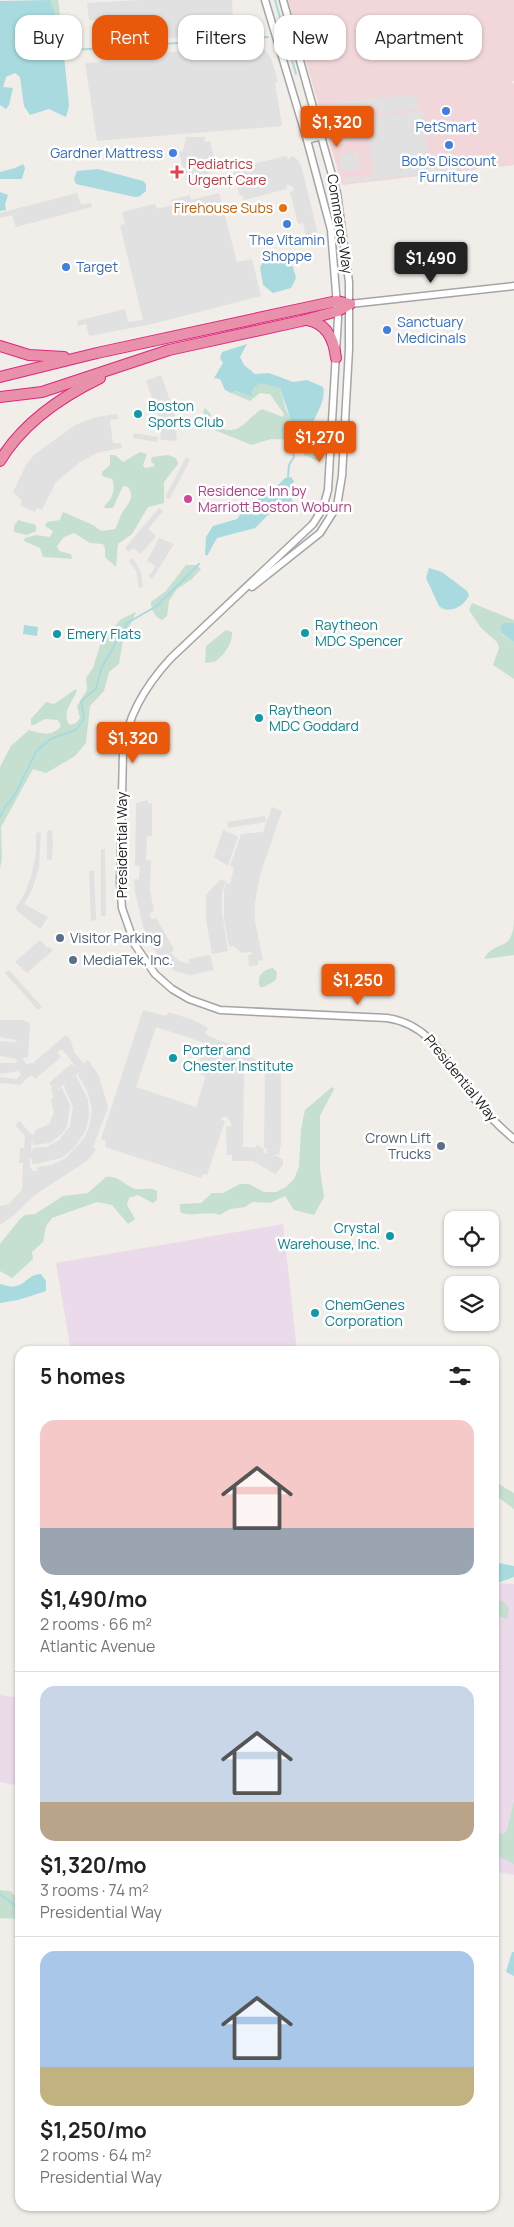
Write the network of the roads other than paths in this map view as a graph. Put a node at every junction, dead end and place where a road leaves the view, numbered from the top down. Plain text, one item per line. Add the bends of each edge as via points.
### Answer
1 (265, 0) edge
2 (283, 0) edge
3 (322, 136) junction
4 (307, 140) junction
5 (514, 286) edge
6 (350, 304) junction
7 (338, 306) junction
8 (301, 321) junction
9 (0, 346) edge
10 (97, 353) junction
11 (336, 358) junction
12 (131, 362) junction
13 (0, 377) edge
14 (0, 397) edge
15 (0, 461) edge
16 (238, 597) junction
17 (514, 1138) edge

1 - 4 street, Commerce Way
2 - 3 street, Commerce Way
3 - 4 street
3 - 6 street, Commerce Way via 338,198
4 - 7 street, Commerce Way via 331,230
5 - 6 street
6 - 7 highway
6 - 16 street, Presidential Way via 342,476 337,506 320,533
7 - 8 highway
7 - 10 highway
7 - 11 street, Presidential Way
8 - 11 highway via 314,322 326,330 333,342
8 - 12 highway via 191,344
9 - 10 highway via 43,357
10 - 13 highway
11 - 16 street, Presidential Way via 330,474 323,508 313,524
12 - 14 highway via 34,394
12 - 15 highway via 57,403 22,433
16 - 17 street, Presidential Way via 158,673 140,700 127,732 122,772 120,892 123,916 134,945 147,965 166,984 210,1008 236,1012 387,1018 413,1026 435,1042 478,1103

